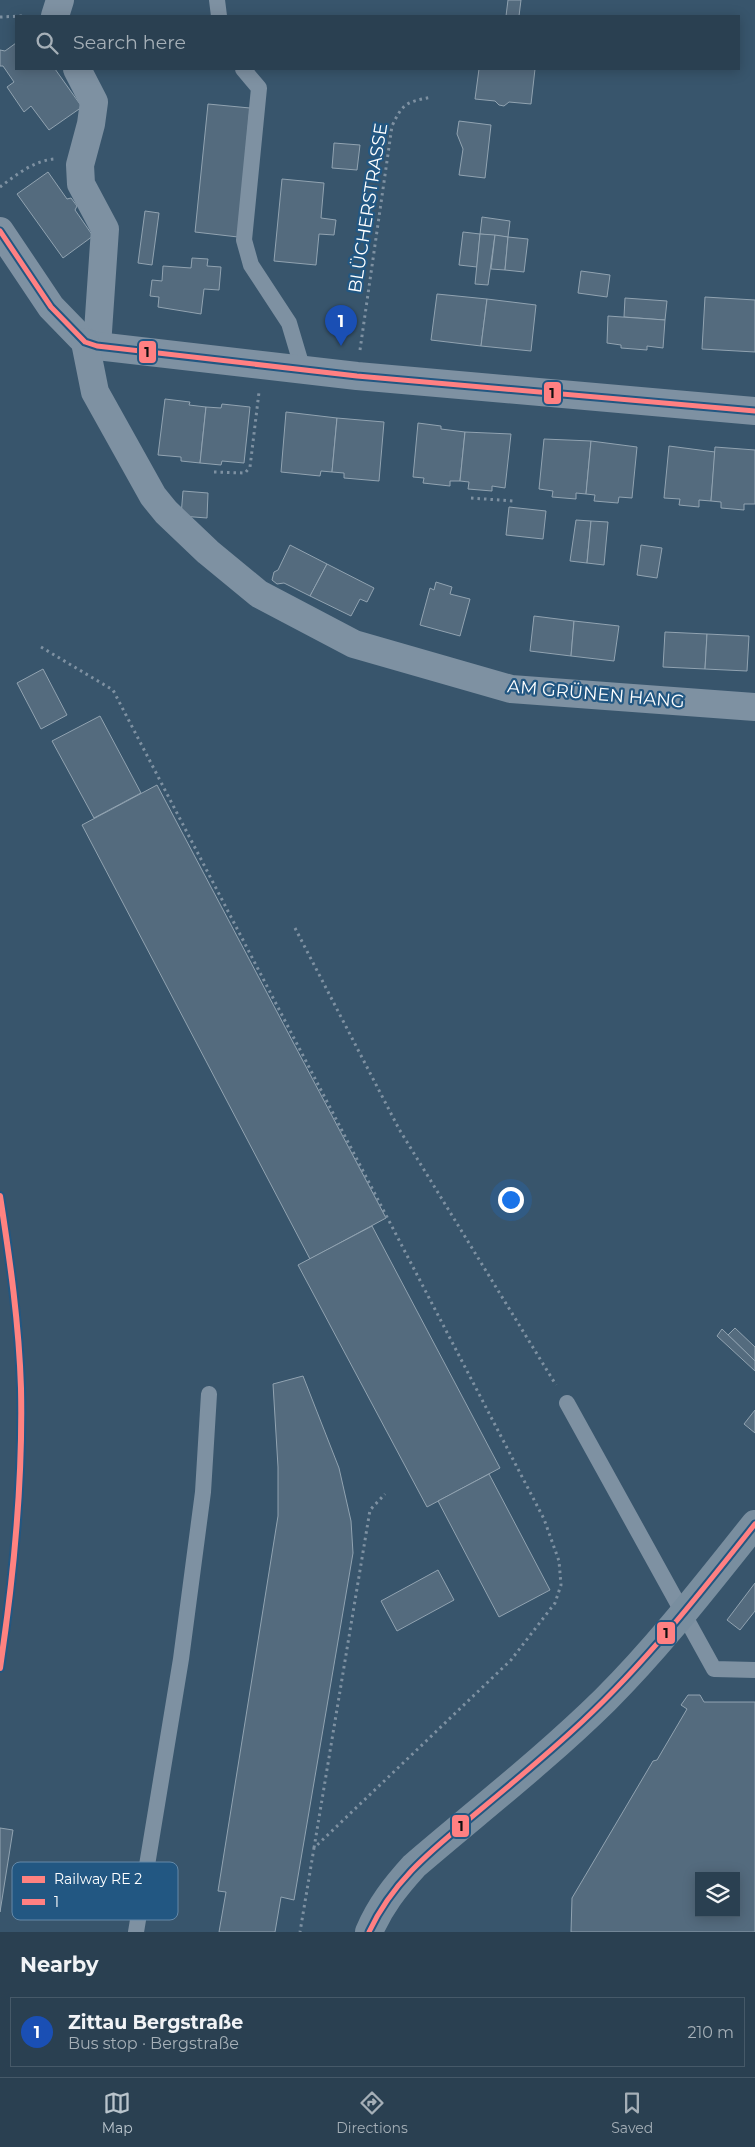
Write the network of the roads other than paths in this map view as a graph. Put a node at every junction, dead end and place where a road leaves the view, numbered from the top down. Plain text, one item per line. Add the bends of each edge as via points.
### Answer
1 (60, 0) edge
2 (217, 0) edge
3 (56, 15) edge
4 (219, 15) edge
5 (78, 70) edge
6 (243, 70) edge
7 (0, 231) edge
8 (91, 344) junction
9 (303, 370) junction
10 (755, 411) edge
11 (755, 707) edge
12 (209, 1394) dead end
13 (567, 1403) road end
14 (755, 1524) edge
15 (682, 1614) junction
16 (755, 1670) edge
17 (147, 1862) edge
18 (369, 1932) edge

1 - 3 street
2 - 4 lane
5 - 8 street, AM GRÜNEN HANG via 94,102 80,165 81,184 105,229
6 - 9 lane via 259,88 244,240 251,265 289,323
7 - 8 street via 51,307
8 - 9 street
8 - 11 street, AM GRÜNEN HANG via 95,392 153,496 208,552 259,594 354,644 511,688
9 - 10 street
12 - 17 lane via 203,1492 182,1650
13 - 15 lane
14 - 15 street
15 - 16 lane via 714,1669
15 - 18 street via 637,1666 572,1730 414,1866 382,1906

